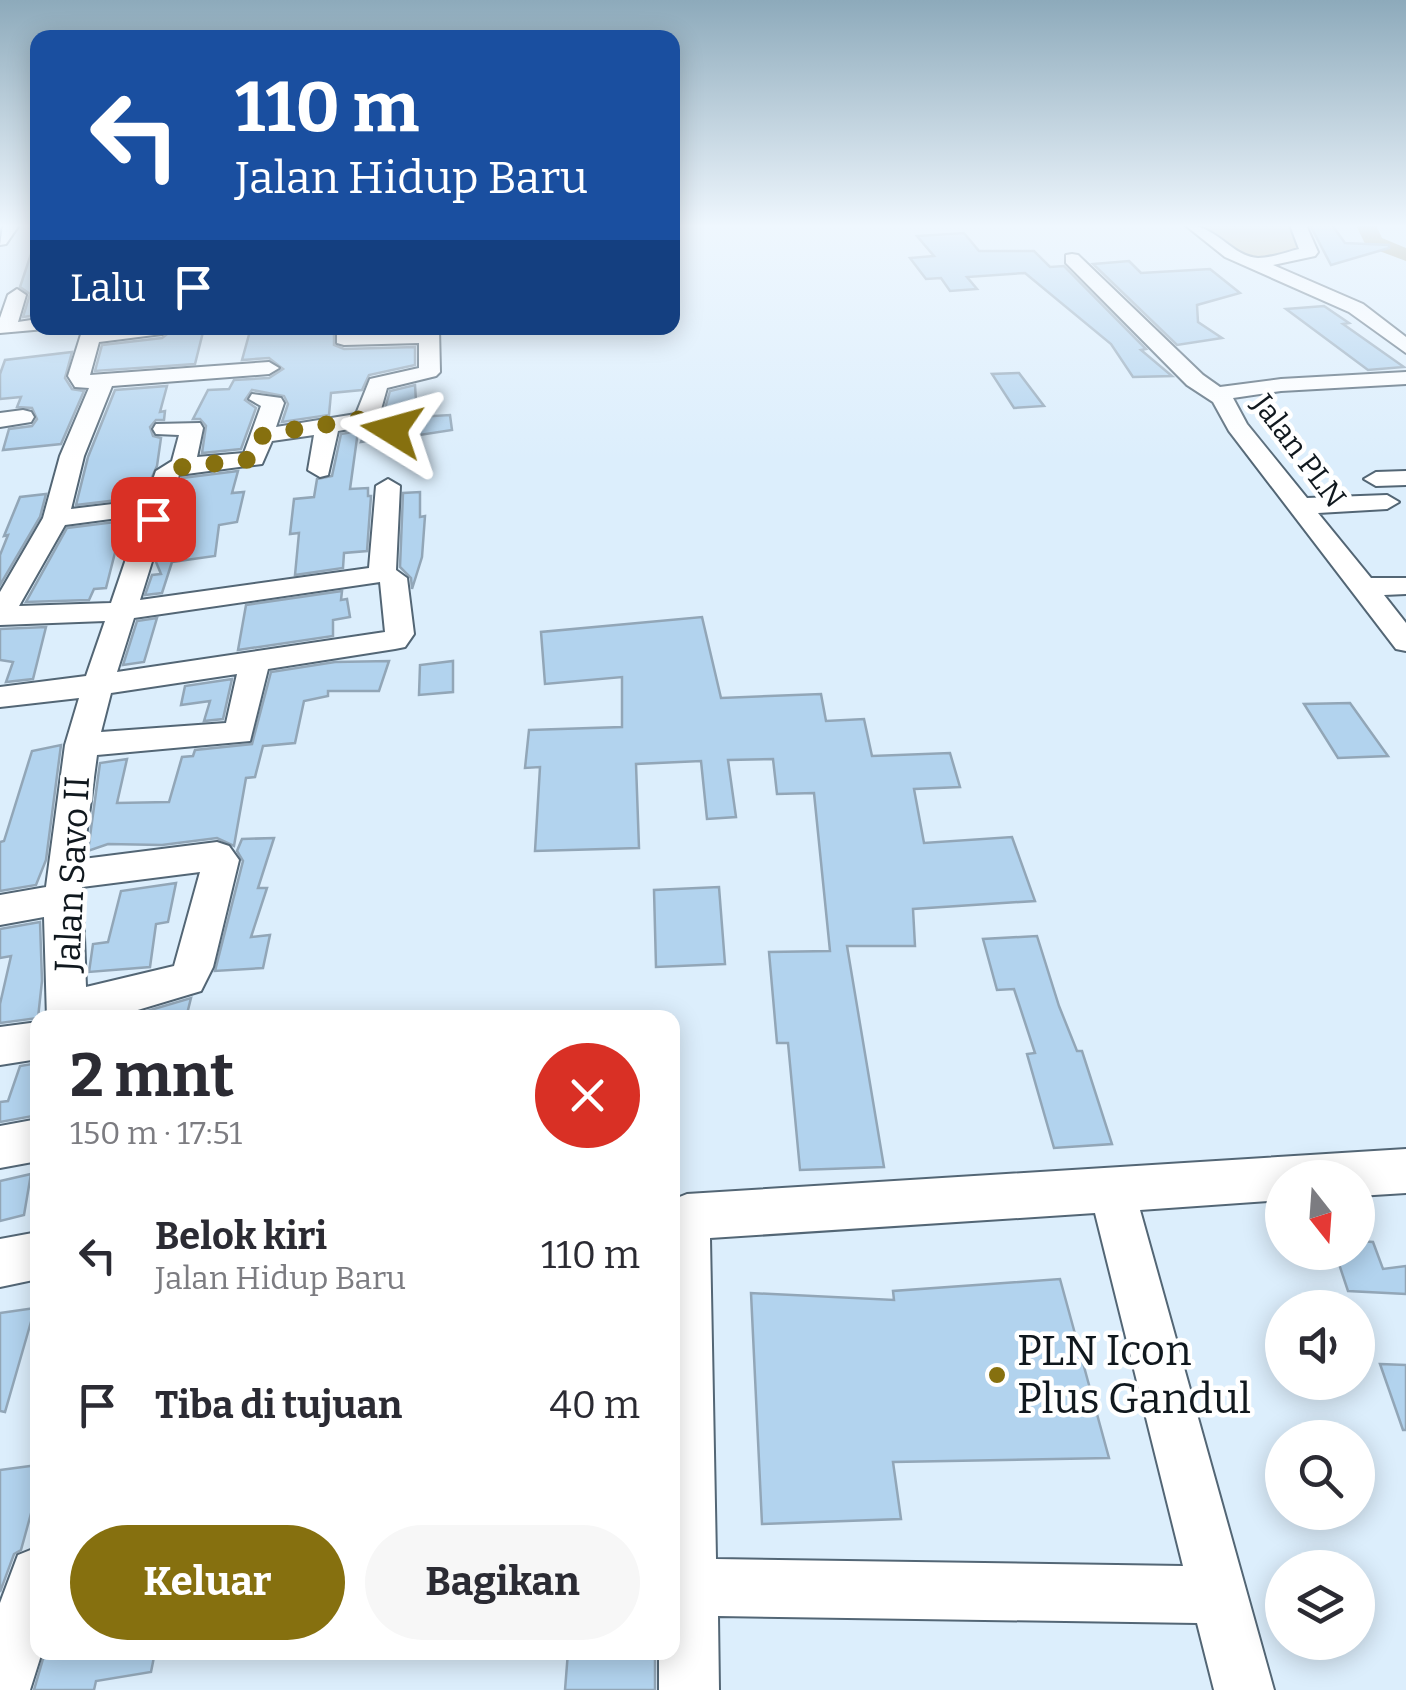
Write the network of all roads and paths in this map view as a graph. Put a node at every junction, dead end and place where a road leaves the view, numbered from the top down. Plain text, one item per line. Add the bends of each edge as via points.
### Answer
1 (15, 304) edge
2 (1118, 304) edge
3 (1346, 304) edge
4 (30, 327) edge
5 (91, 335) edge
6 (386, 335) edge
7 (429, 335) edge
8 (344, 338) dead end
9 (1406, 347) edge
10 (268, 368) dead end
11 (1406, 378) edge
12 (103, 380) junction
13 (1222, 398) junction
14 (260, 399) dead end
15 (327, 426) junction
16 (164, 429) dead end
17 (258, 455) junction
18 (184, 465) junction
19 (320, 470) dead end
20 (1406, 478) edge
21 (388, 486) dead end
22 (1396, 505) edge
23 (156, 506) junction
24 (1299, 506) junction
25 (56, 518) junction
26 (382, 574) junction
27 (1406, 586) edge
28 (1362, 587) junction
29 (124, 611) junction
30 (1406, 642) edge
31 (254, 662) junction
32 (104, 684) junction
33 (0, 697) edge
34 (80, 744) junction
35 (65, 887) junction
36 (0, 910) edge
37 (67, 1010) edge
38 (78, 1010) edge
39 (30, 1041) edge
40 (0, 1046) edge
41 (30, 1141) edge
42 (0, 1147) edge
43 (1406, 1170) edge
44 (1375, 1172) edge
45 (1265, 1179) edge
46 (1111, 1188) junction
47 (30, 1257) edge
48 (0, 1263) edge
49 (688, 1587) junction
50 (1218, 1595) junction
51 (30, 1599) edge
52 (0, 1689) edge
53 (689, 1690) edge
54 (1244, 1690) edge

1 - 4 street via 5,334
2 - 13 street
3 - 9 street
5 - 12 street via 79,378
6 - 8 street
7 - 15 street via 428,372 378,384 376,423
10 - 12 street
11 - 13 street, Jalan PLN via 1281,385
12 - 25 street
13 - 24 street, Jalan PLN
14 - 17 street via 273,402
15 - 17 street
15 - 19 street
16 - 18 street via 192,428
17 - 18 street
18 - 23 street, Jalan Savo II via 168,471
20 - 22 street via 1376,479
21 - 26 street
22 - 24 street
23 - 25 street
23 - 29 street, Jalan Savo II
24 - 28 street, Jalan PLN
25 - 29 street via 0,616
26 - 29 street
26 - 31 street via 393,578 400,609 395,640
27 - 28 street
28 - 30 street, Jalan PLN
29 - 32 street, Jalan Savo II
31 - 32 street
31 - 34 street via 238,733
32 - 33 street
32 - 34 street, Jalan Savo II
34 - 35 street, Jalan Savo II
35 - 36 street
35 - 37 street, Jalan Savo II
35 - 38 street via 221,860 187,979
39 - 40 street
41 - 42 street
43 - 44 street
45 - 46 street
46 - 49 street via 687,1217
46 - 50 street
47 - 48 street
49 - 50 street
49 - 53 street
50 - 54 street
51 - 52 street

